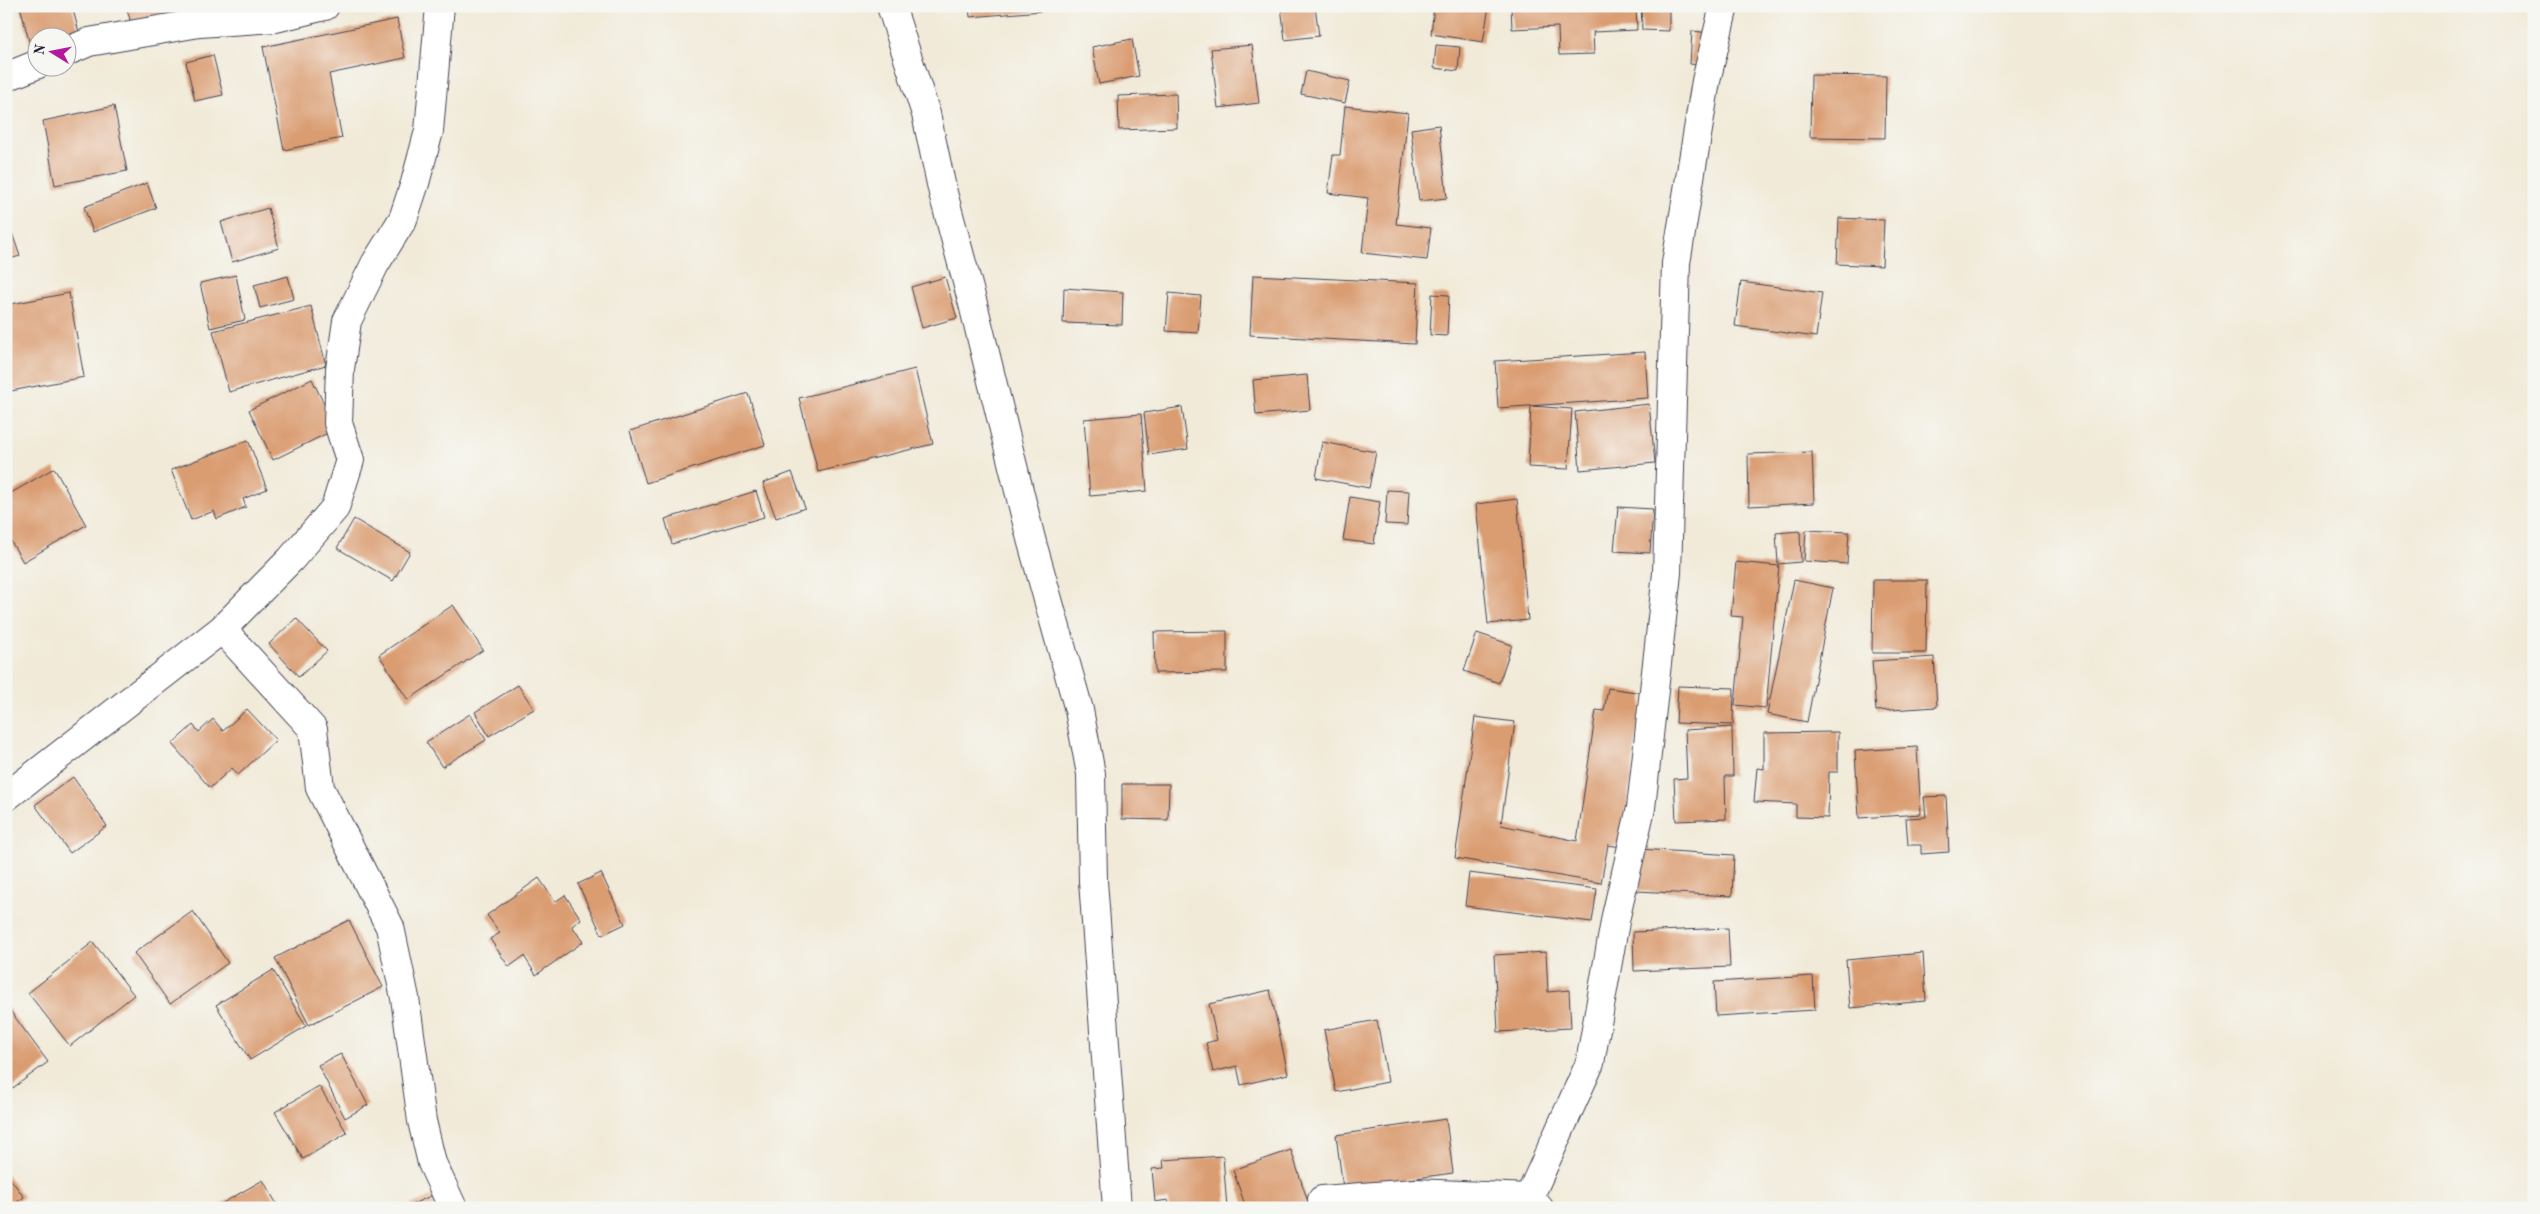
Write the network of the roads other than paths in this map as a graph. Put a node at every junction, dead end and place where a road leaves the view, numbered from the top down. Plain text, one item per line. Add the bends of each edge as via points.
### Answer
1 (325, 6) edge
2 (440, 6) edge
3 (891, 6) edge
4 (1724, 6) edge
5 (78, 47) edge
6 (28, 68) edge
7 (6, 77) edge
8 (222, 629) junction
9 (6, 797) edge
10 (1322, 1200) dead end
11 (1534, 1203) edge
12 (453, 1208) edge
13 (1117, 1208) edge

1 - 5 street via 276,18 198,23 89,42
2 - 8 street via 429,131 415,183 403,219 375,264 347,321 340,369 338,423 350,460 335,508
3 - 13 street via 926,114 1031,539 1079,710 1090,774 1093,881
4 - 11 street via 1706,81 1676,262 1667,573 1641,808 1616,916 1590,1063
6 - 7 street
8 - 9 street
8 - 12 street via 313,729 320,788 390,927 405,998 422,1121 432,1163
10 - 11 street via 1415,1192

